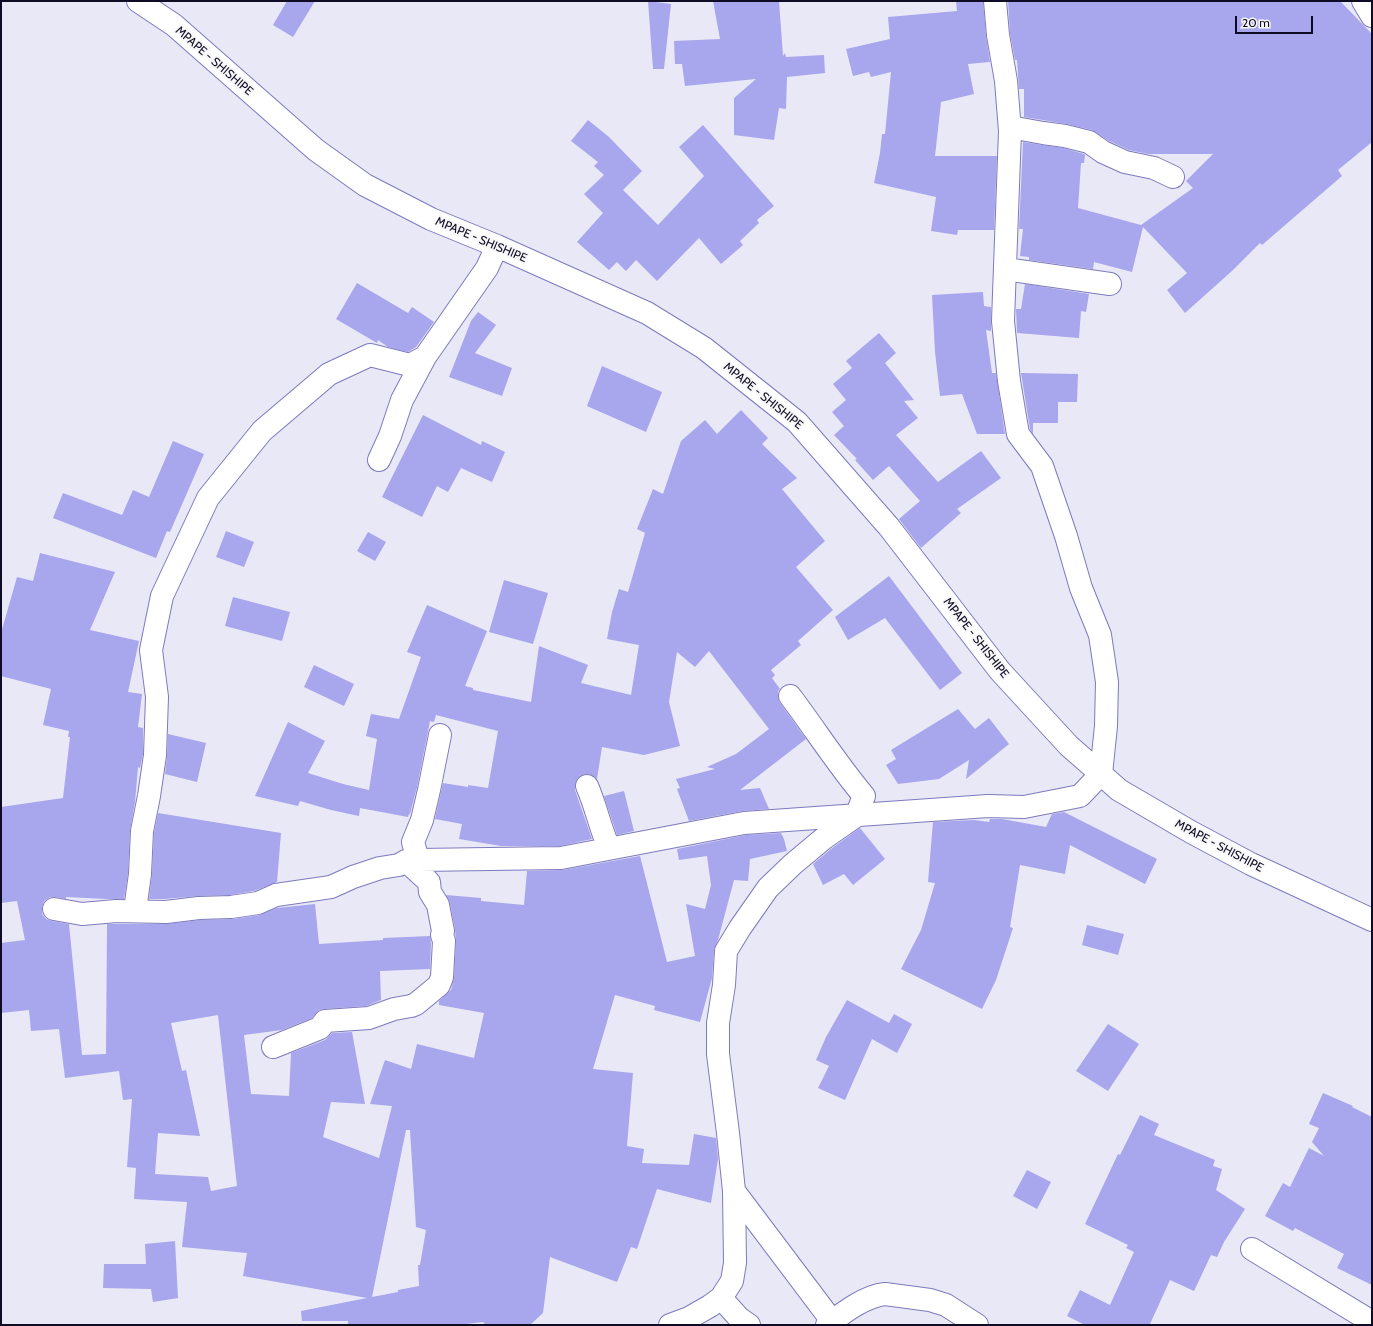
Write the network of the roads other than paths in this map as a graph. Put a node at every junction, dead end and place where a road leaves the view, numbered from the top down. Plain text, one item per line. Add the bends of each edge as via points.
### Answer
1 (138, 1) edge
2 (995, 1) edge
3 (1363, 1) edge
4 (1372, 16) edge
5 (1010, 127) junction
6 (1173, 178) dead end
7 (497, 246) junction
8 (1005, 269) junction
9 (1110, 284) dead end
10 (425, 356) junction
11 (379, 460) dead end
12 (790, 696) dead end
13 (440, 735) dead end
14 (1100, 774) junction
15 (587, 786) dead end
16 (856, 816) junction
17 (609, 848) junction
18 (412, 860) junction
19 (54, 909) dead end
20 (142, 911) junction
21 (1372, 920) edge
22 (273, 1048) dead end
23 (734, 1191) junction
24 (1252, 1249) dead end
25 (721, 1298) junction
26 (1372, 1322) edge
27 (832, 1323) edge
28 (670, 1325) edge
29 (749, 1325) edge
30 (977, 1325) edge

1 - 7 street, MPAPE - SHISHIPE via 174,25 316,150 365,185 431,219
2 - 5 street
3 - 4 street
5 - 6 street via 1088,142 1125,162 1154,168
5 - 8 street
7 - 10 street via 487,268
7 - 14 street, MPAPE - SHISHIPE via 647,313 704,348 797,422 890,528 1000,671 1069,746
8 - 9 street
8 - 14 street via 1003,321 1018,434 1042,466 1081,588 1100,635 1108,682
10 - 11 street via 402,400
10 - 20 street via 410,365 370,355 329,374 262,432 208,498 162,596 151,650 157,697 155,755 142,832 136,903
12 - 16 street via 864,796
13 - 18 street via 422,820 413,842
14 - 16 street via 1080,796 1024,807 988,806
14 - 21 street, MPAPE - SHISHIPE via 1119,790 1251,864
15 - 17 street
16 - 17 street via 744,824
16 - 23 street via 823,839 768,888 726,952 718,1023 718,1054
17 - 18 street via 561,858
18 - 20 street via 353,877 331,887 276,895 258,903 166,912
18 - 22 street via 429,882 430,892 438,905 444,941 442,977 439,985 412,1006 394,1009 370,1018 325,1020 320,1028
19 - 20 street via 82,914
23 - 25 street via 735,1263 732,1281
23 - 27 street
24 - 26 street
25 - 28 street via 694,1315
25 - 29 street
27 - 30 street via 869,1298 885,1294 930,1300 946,1305

